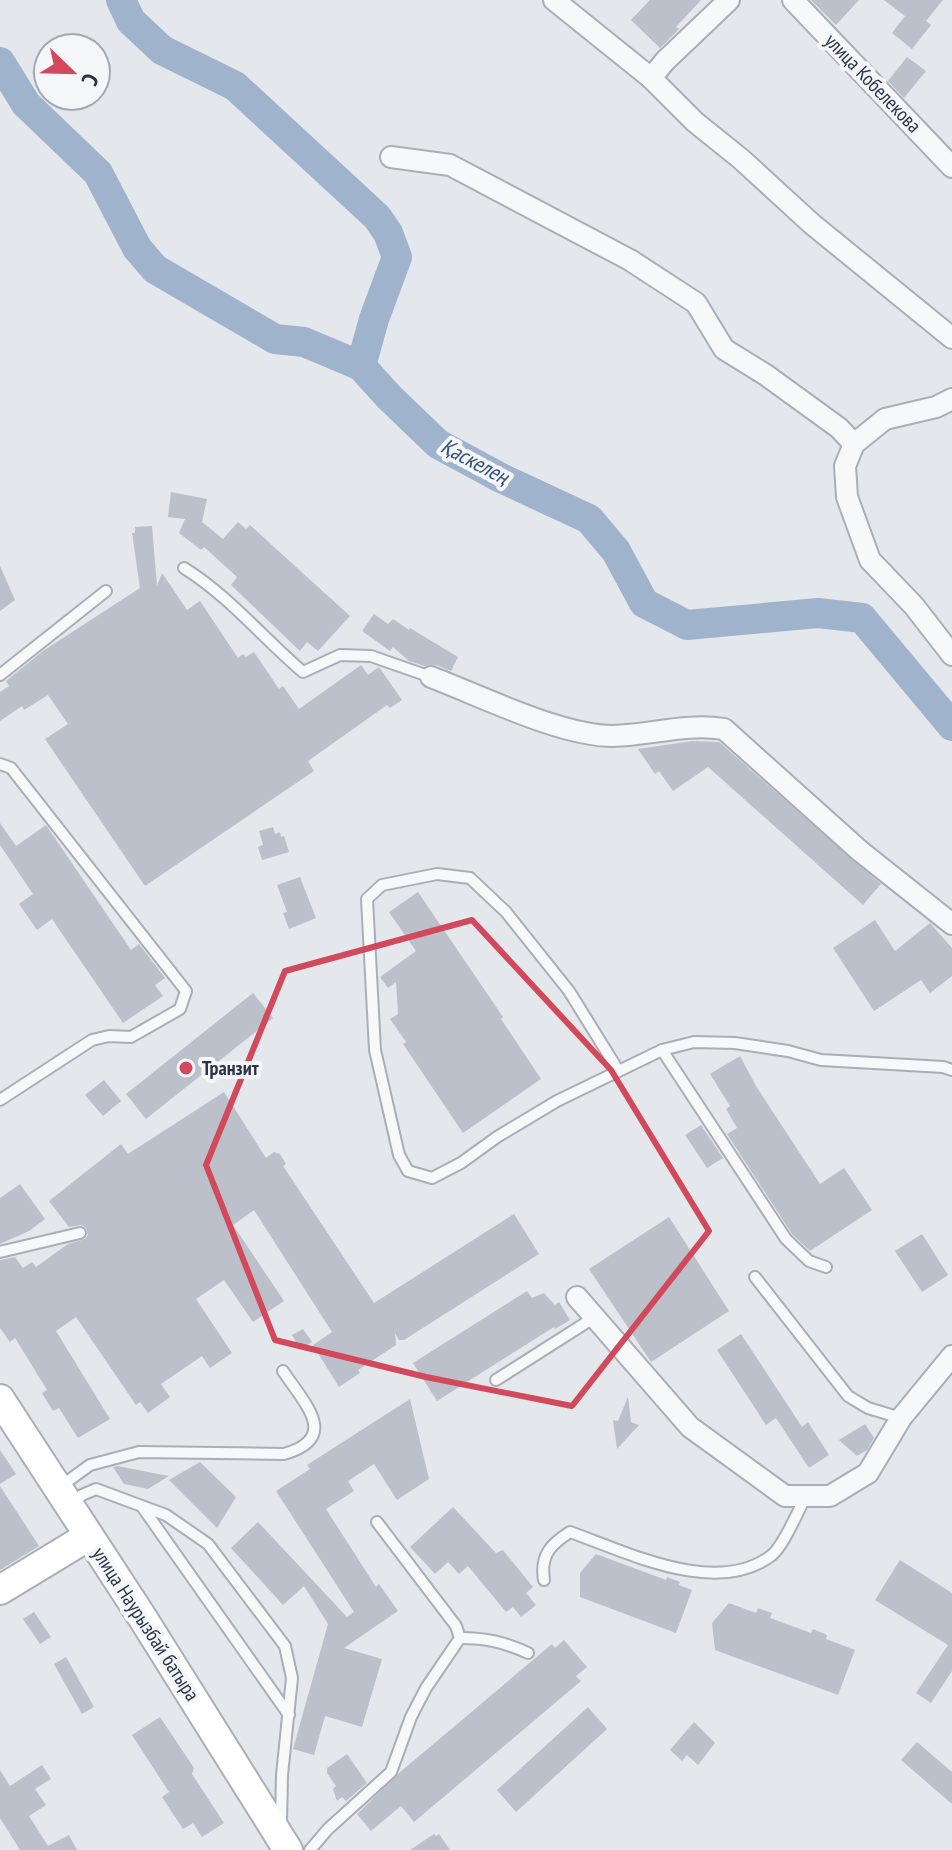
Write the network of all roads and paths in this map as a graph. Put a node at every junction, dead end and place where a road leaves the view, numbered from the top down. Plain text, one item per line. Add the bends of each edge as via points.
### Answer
1 (554, 0) edge
2 (729, 0) edge
3 (793, 0) edge
4 (651, 78) junction
5 (391, 157) dead end
6 (952, 167) edge
7 (952, 338) edge
8 (952, 399) edge
9 (854, 444) junction
10 (184, 568) dead end
11 (106, 591) dead end
12 (952, 655) edge
13 (0, 675) edge
14 (431, 677) joint
15 (0, 764) edge
16 (952, 924) edge
17 (662, 1050) junction
18 (618, 1070) junction
19 (952, 1070) edge
20 (0, 1100) edge
21 (80, 1233) dead end
22 (0, 1252) edge
23 (826, 1267) dead end
24 (755, 1277) dead end
25 (577, 1297) dead end
26 (595, 1317) junction
27 (952, 1356) edge
28 (283, 1371) dead end
29 (496, 1380) dead end
30 (0, 1400) edge
31 (901, 1418) junction
32 (806, 1496) junction
33 (64, 1497) junction
34 (143, 1508) junction
35 (377, 1522) dead end
36 (89, 1536) junction
37 (544, 1580) dead end
38 (0, 1590) edge
39 (460, 1638) junction
40 (528, 1653) dead end
41 (289, 1715) junction
42 (284, 1844) edge
43 (310, 1850) edge

1 - 4 street
2 - 4 street
3 - 6 street, улица Кобелекова
4 - 7 street via 812,224
5 - 9 street via 450,165 630,260 696,303 724,349 839,428
8 - 9 street via 885,419
9 - 12 street via 845,466 847,497 870,560
10 - 14 lane via 214,586 303,672 340,655 371,656
11 - 13 lane
14 - 16 street via 571,731 612,736 701,725 724,729 860,851
15 - 20 lane via 11,768 186,991 180,1009 131,1037 92,1040
17 - 18 lane
17 - 19 lane via 694,1042 735,1043 821,1060
17 - 23 lane via 786,1239 809,1261
18 - 18 lane via 569,991 506,912 470,878 437,874 382,885 367,899 375,1050 399,1155 408,1171 432,1178
21 - 22 lane
24 - 31 lane via 848,1396
25 - 26 street
26 - 29 lane
26 - 32 street via 690,1427 785,1496
27 - 31 street
28 - 33 lane via 315,1426 309,1443 300,1449 284,1454 139,1452 90,1465
30 - 33 main road, улица Наурызбай батыра
31 - 32 street via 868,1473 830,1496
32 - 37 lane via 774,1554 743,1572 699,1573 570,1532 551,1543 542,1565
33 - 34 lane via 96,1489
33 - 36 main road, улица Наурызбай батыра
34 - 41 lane
34 - 41 lane via 166,1515 208,1544 285,1646 292,1678
35 - 39 lane
36 - 38 main road
36 - 42 main road, улица Наурызбай батыра
39 - 40 lane via 486,1638
39 - 43 lane via 416,1707 391,1772
41 - 42 lane via 282,1775

